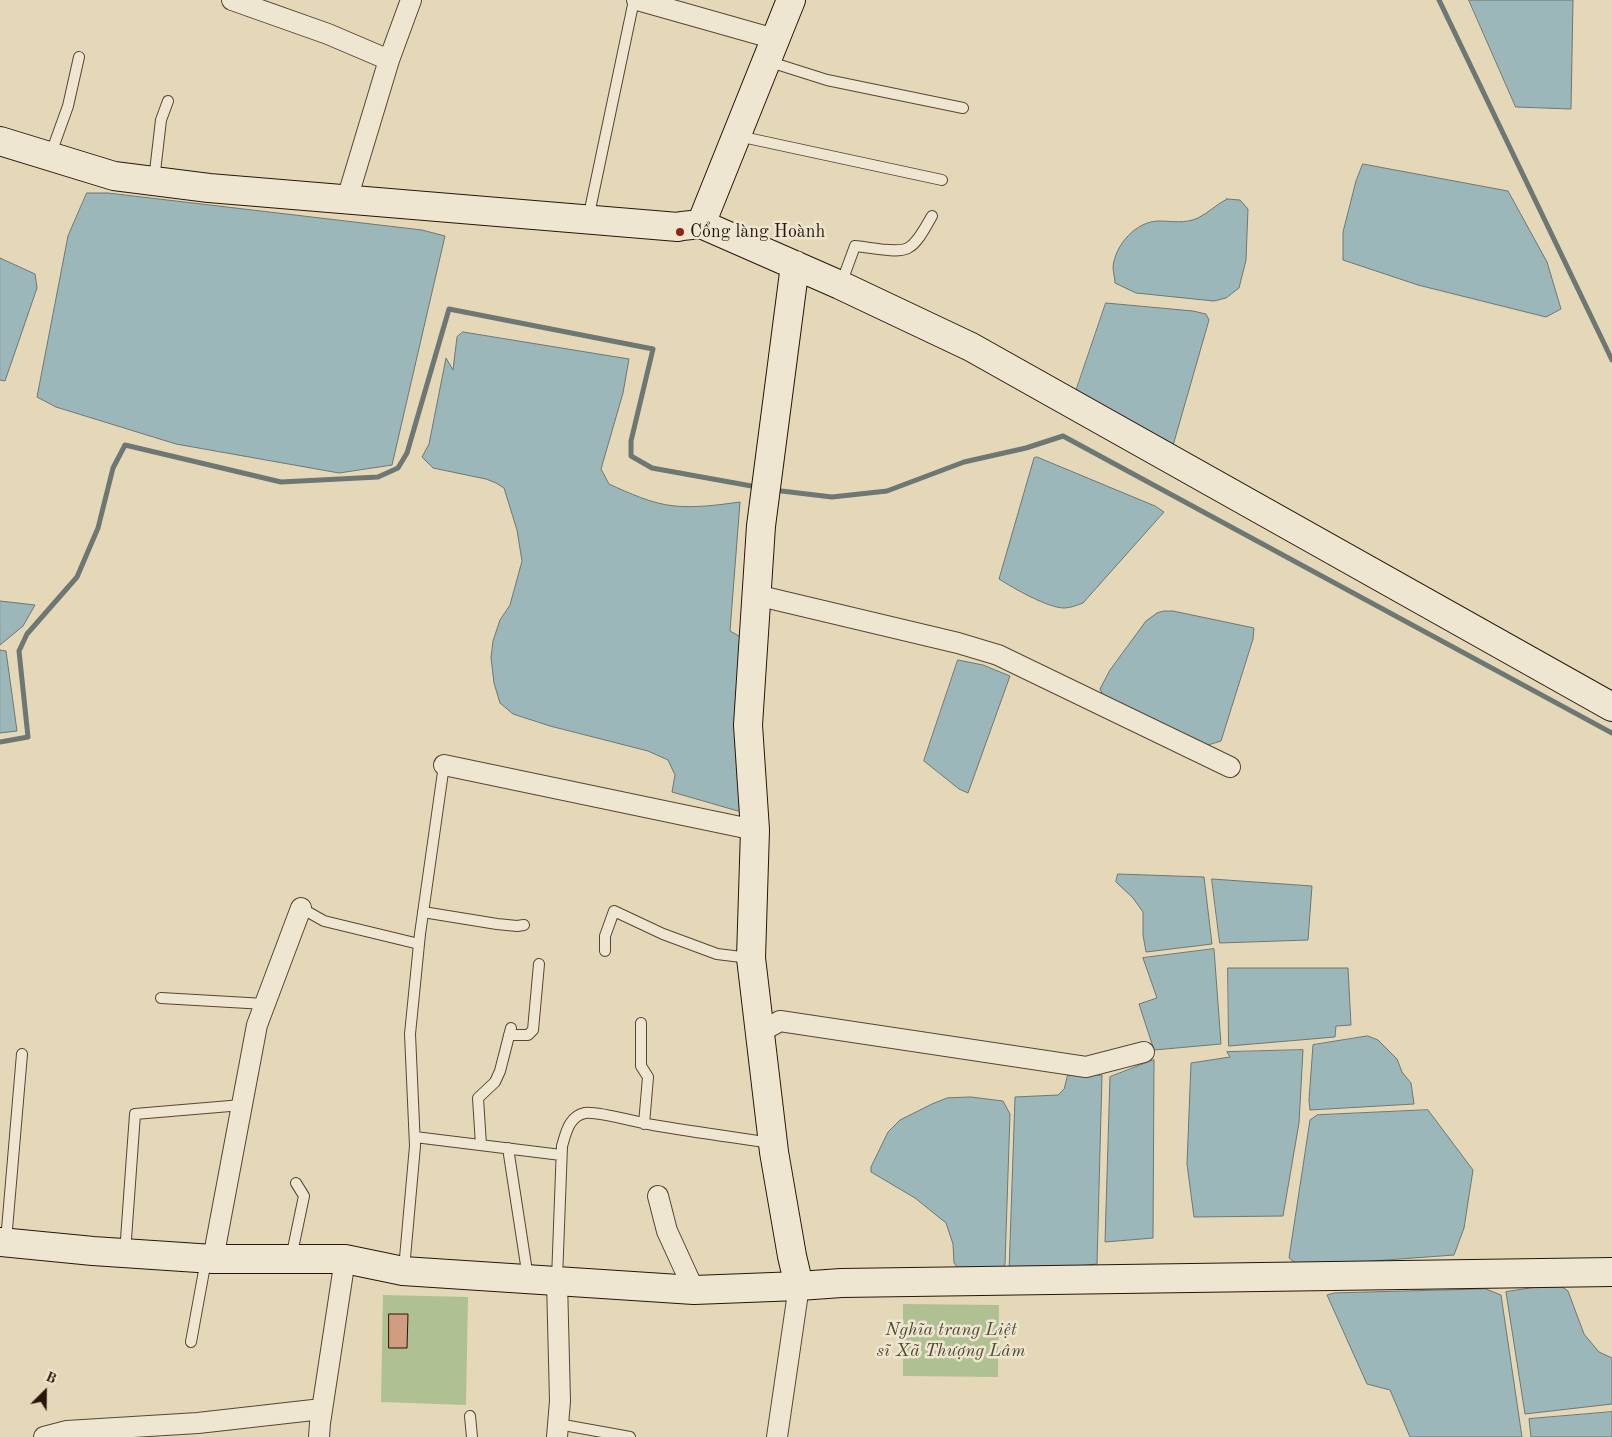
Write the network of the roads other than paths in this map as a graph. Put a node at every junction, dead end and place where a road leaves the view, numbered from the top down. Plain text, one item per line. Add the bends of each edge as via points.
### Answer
1 (232, 0) edge
2 (411, 0) edge
3 (635, 0) edge
4 (791, 0) edge
5 (771, 50) junction
6 (79, 57) dead end
7 (389, 60) junction
8 (168, 101) dead end
9 (963, 108) dead end
10 (736, 136) junction
11 (0, 141) edge
12 (50, 156) junction
13 (942, 180) dead end
14 (154, 181) junction
15 (347, 199) junction
16 (932, 216) dead end
17 (588, 220) junction
18 (687, 226) junction
19 (795, 265) junction
20 (840, 285) junction
21 (756, 595) junction
22 (1612, 707) edge
23 (444, 765) joint
24 (1230, 767) dead end
25 (755, 830) junction
26 (301, 908) joint
27 (423, 912) junction
28 (524, 925) dead end
29 (419, 944) junction
30 (605, 951) dead end
31 (751, 958) junction
32 (539, 964) dead end
33 (161, 998) dead end
34 (265, 1004) junction
35 (641, 1023) dead end
36 (760, 1032) junction
37 (1144, 1052) dead end
38 (22, 1054) dead end
39 (242, 1106) junction
40 (644, 1124) junction
41 (415, 1137) junction
42 (773, 1143) junction
43 (481, 1145) junction
44 (508, 1148) junction
45 (561, 1155) junction
46 (296, 1183) dead end
47 (658, 1196) dead end
48 (3, 1242) edge
49 (125, 1254) junction
50 (209, 1259) junction
51 (290, 1259) junction
52 (345, 1259) junction
53 (403, 1271) junction
54 (1612, 1272) edge
55 (528, 1279) junction
56 (557, 1281) junction
57 (800, 1286) junction
58 (694, 1290) junction
59 (190, 1342) dead end
60 (322, 1408) junction
61 (470, 1416) dead end
62 (198, 1430) edge
63 (558, 1431) edge
64 (44, 1437) edge
65 (319, 1437) edge
66 (472, 1437) edge
67 (630, 1437) edge
68 (776, 1437) edge

1 - 7 street via 328,34
2 - 7 street
3 - 5 street
3 - 17 lane
4 - 5 street
5 - 9 lane via 827,80
5 - 10 street
6 - 12 lane via 68,106
7 - 15 street
8 - 14 lane via 161,120
10 - 13 lane
10 - 18 street
11 - 12 street
12 - 14 street via 114,176
14 - 15 street
15 - 17 street
16 - 20 lane via 923,232 907,248 856,246
17 - 18 street
18 - 19 street
19 - 20 street
19 - 21 street via 760,526
20 - 22 street via 971,347
21 - 24 street via 998,655
21 - 25 street via 748,725
23 - 25 street
23 - 27 lane
25 - 31 street
26 - 29 lane via 324,921
26 - 34 street
27 - 28 lane
27 - 29 lane
29 - 41 lane via 410,1034
30 - 31 lane via 605,936 614,912 718,954
31 - 36 street
32 - 43 lane via 533,1030 528,1035 510,1031 495,1082 478,1098
33 - 34 lane
34 - 39 street via 257,1025
35 - 40 lane via 641,1066 648,1077
36 - 37 street via 780,1021 1086,1067
36 - 42 street
38 - 48 lane
39 - 49 lane via 135,1114
39 - 50 street
40 - 42 lane
40 - 45 lane via 585,1113 568,1125
41 - 43 lane
41 - 53 lane
42 - 57 street
43 - 44 lane
44 - 45 lane
44 - 55 lane
45 - 56 lane
46 - 51 lane via 304,1196
47 - 58 street via 667,1231
48 - 49 street
49 - 50 street
50 - 51 street
50 - 59 lane
51 - 52 street
52 - 53 street
52 - 60 street
53 - 55 street
54 - 57 street
55 - 56 street
56 - 58 street
56 - 63 street
57 - 58 street
57 - 68 street
60 - 62 street
60 - 65 street
61 - 66 lane
62 - 64 street via 67,1431
63 - 67 lane

